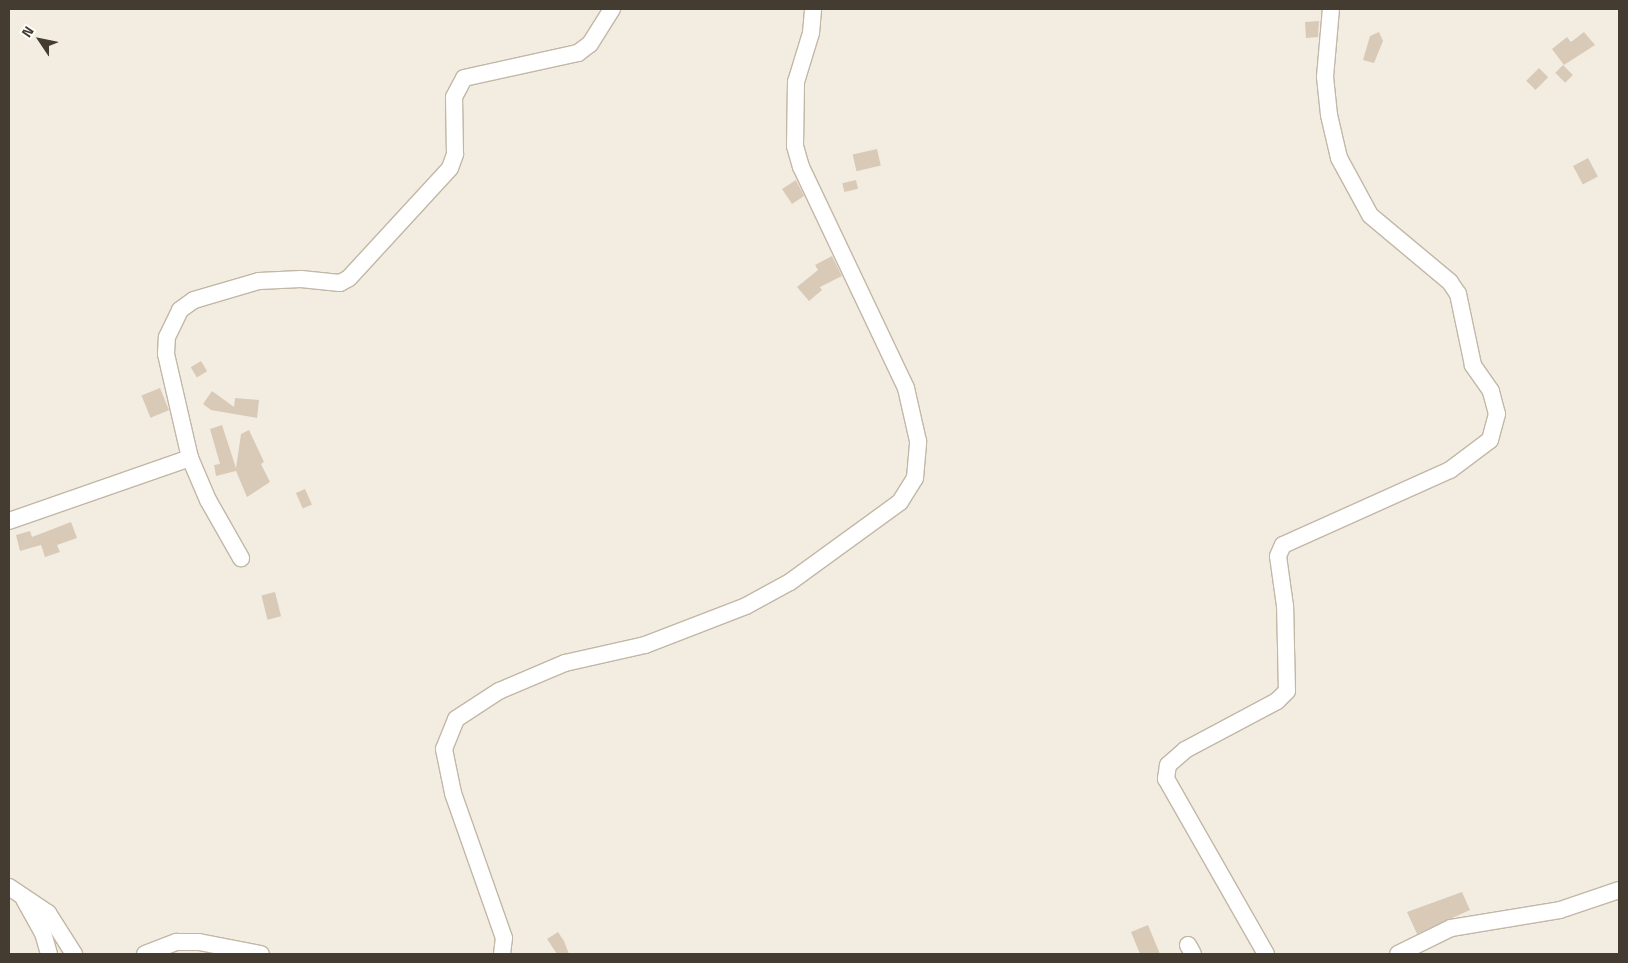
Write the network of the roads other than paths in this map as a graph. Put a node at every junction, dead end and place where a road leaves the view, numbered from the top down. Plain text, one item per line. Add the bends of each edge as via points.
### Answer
1 (612, 9) edge
2 (813, 9) edge
3 (1331, 9) edge
4 (190, 458) junction
5 (9, 521) edge
6 (241, 558) dead end
7 (9, 887) edge
8 (1619, 890) edge
9 (23, 897) junction
10 (50, 954) edge
11 (74, 954) edge
12 (146, 954) edge
13 (261, 954) edge
14 (502, 954) edge
15 (1266, 954) edge
16 (1398, 954) edge

1 - 4 street via 590,44 578,53 464,78 454,97 455,154 450,168 349,278 340,283 301,279 259,281 194,300 180,310 167,338 166,354
2 - 14 street via 811,33 796,82 795,146 801,167 906,388 918,441 915,478 900,502 790,582 746,606 645,645 565,663 499,691 456,719 444,749 452,793 504,938
3 - 15 street via 1325,77 1329,115 1339,158 1370,215 1450,282 1458,294 1473,365 1491,391 1497,414 1490,440 1450,470 1283,545 1278,556 1285,606 1287,691 1277,701 1185,750 1168,765 1166,779
4 - 5 street
4 - 6 street via 208,500
7 - 9 street
8 - 16 street via 1560,910 1451,928
9 - 10 street via 43,933
9 - 11 street via 48,913
12 - 13 street via 177,942

